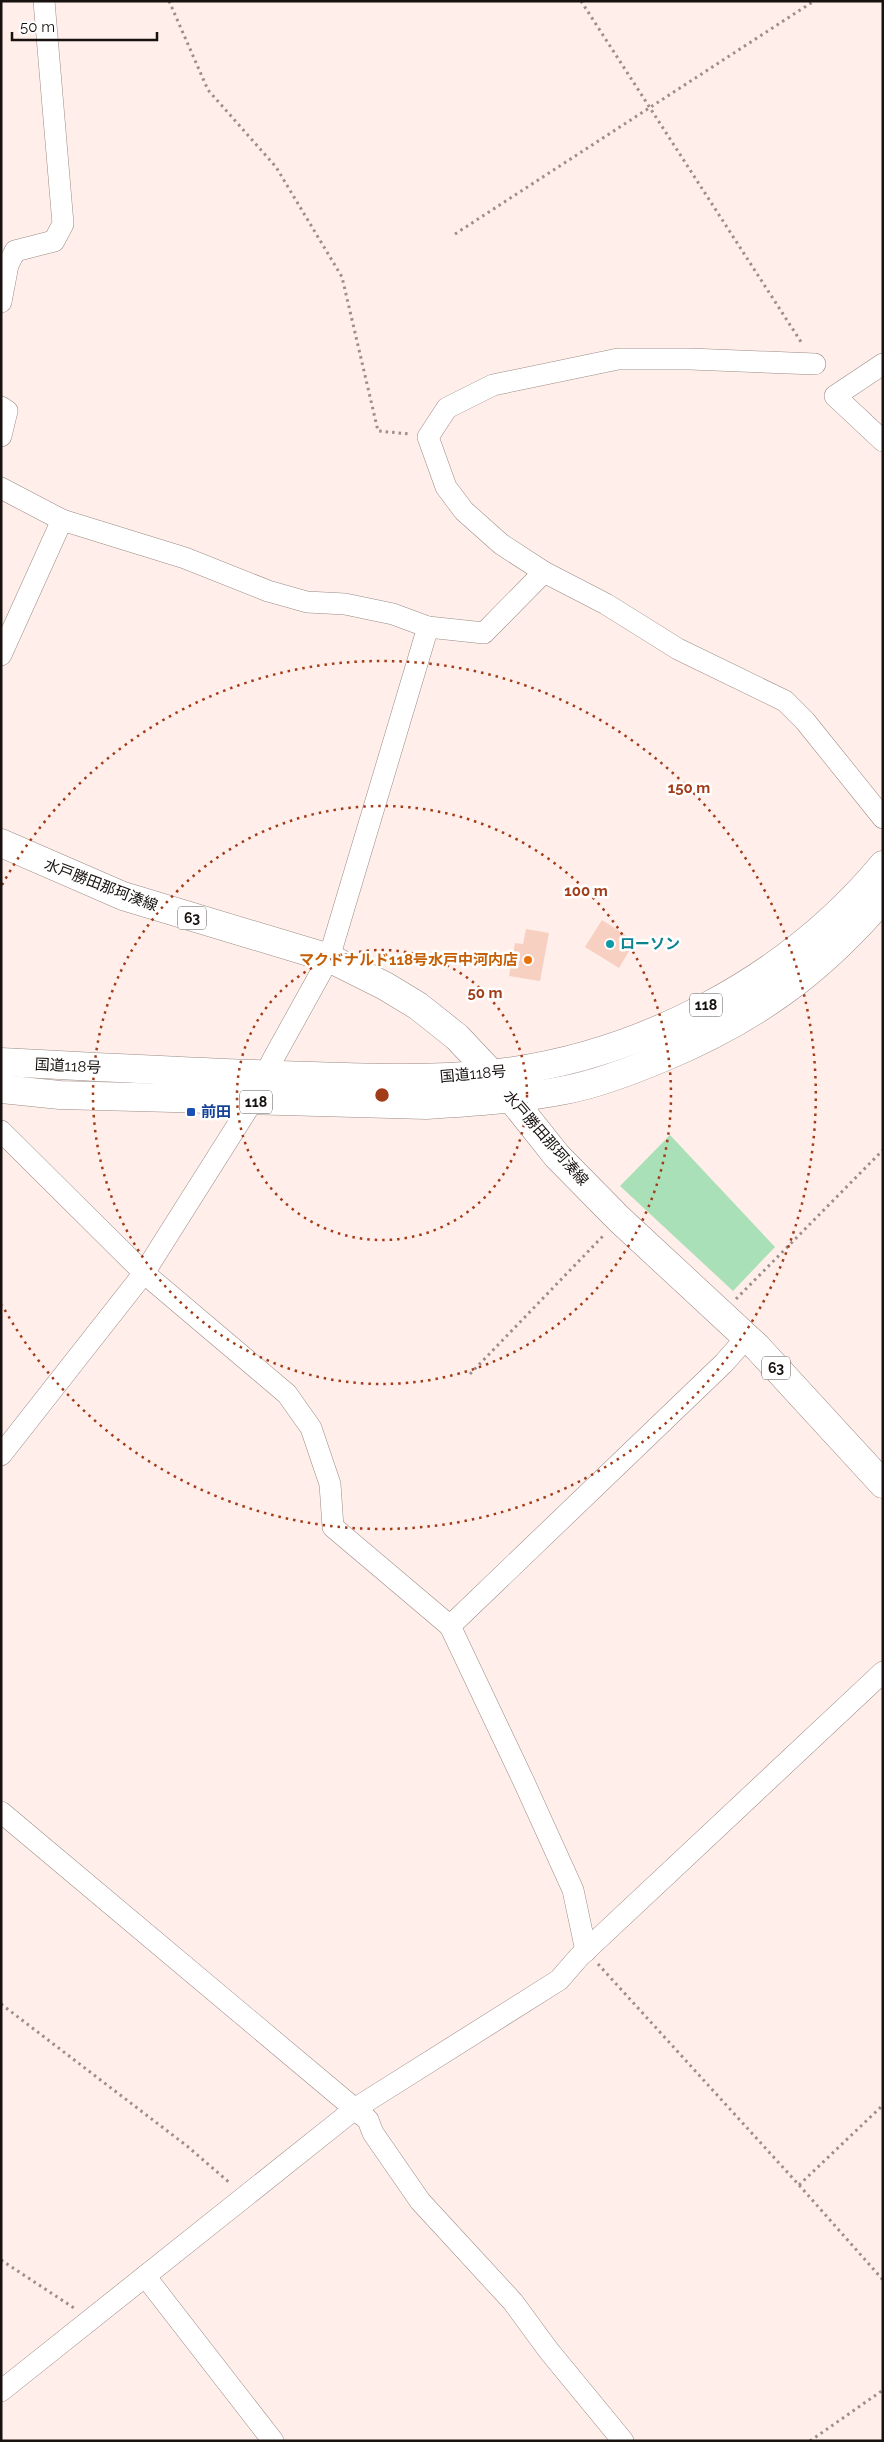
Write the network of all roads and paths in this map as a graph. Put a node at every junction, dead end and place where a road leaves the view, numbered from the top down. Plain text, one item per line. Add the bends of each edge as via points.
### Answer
1 (44, 1) edge
2 (48, 1) edge
3 (169, 1) edge
4 (581, 1) edge
5 (814, 1) edge
6 (652, 108) junction
7 (455, 234) dead end
8 (1, 302) edge
9 (815, 364) joint
10 (883, 364) edge
11 (1, 407) edge
12 (1, 436) edge
13 (428, 437) junction
14 (883, 441) edge
15 (1, 488) edge
16 (62, 520) junction
17 (544, 572) junction
18 (428, 627) junction
19 (1, 655) edge
20 (883, 818) edge
21 (1, 843) edge
22 (883, 865) edge
23 (883, 898) edge
24 (329, 958) junction
25 (1, 1062) edge
26 (265, 1074) junction
27 (491, 1074) junction
28 (1, 1089) edge
29 (511, 1098) junction
30 (252, 1102) junction
31 (1, 1131) edge
32 (883, 1150) edge
33 (619, 1219) junction
34 (144, 1273) junction
35 (722, 1314) junction
36 (747, 1337) junction
37 (470, 1374) dead end
38 (1, 1455) edge
39 (883, 1484) edge
40 (450, 1626) junction
41 (883, 1672) edge
42 (1, 1812) edge
43 (586, 1951) junction
44 (1, 2004) edge
45 (883, 2105) edge
46 (356, 2108) junction
47 (799, 2184) junction
48 (245, 2196) junction
49 (1, 2260) edge
50 (145, 2276) junction
51 (883, 2280) edge
52 (91, 2320) junction
53 (883, 2390) edge
54 (1, 2391) edge
55 (273, 2441) edge
56 (623, 2441) edge
57 (810, 2441) edge

1 - 2 street
1 - 8 street via 64,224 54,241 15,252 8,265
3 - 13 path via 208,90 276,167 342,277 378,431
4 - 6 path
5 - 6 path
6 - 7 path
6 - 9 path
9 - 13 street via 618,360 493,385 448,408
10 - 14 street via 835,396
11 - 12 street via 7,411
13 - 17 street via 446,487 464,511 501,544
15 - 16 street
16 - 18 street via 185,558 307,602 346,604 393,614
16 - 19 street
17 - 18 street via 484,633
17 - 20 street via 606,604 678,648 785,701
18 - 24 street
21 - 24 main road, 水戸勝田那珂湊線 / 63 via 123,896
22 - 27 main road, 国道118号 / 118 via 826,925 746,984 643,1036 600,1052
23 - 29 main road, 国道118号 / 118 via 853,933 817,966 774,1000 737,1023 634,1070 565,1090
24 - 26 street
24 - 27 main road, 水戸勝田那珂湊線 / 63 via 418,1006 457,1037
25 - 26 main road, 国道118号 / 118
26 - 27 main road, 国道118号 / 118 via 414,1078
26 - 30 street
27 - 29 main road, 水戸勝田那珂湊線 / 63
28 - 30 main road, 国道118号 / 118 via 60,1095
29 - 30 main road, 国道118号 / 118 via 426,1105
29 - 33 main road, 水戸勝田那珂湊線 / 63 via 557,1156
30 - 34 street
31 - 34 street
32 - 35 path
33 - 35 main road, 水戸勝田那珂湊線 / 63
33 - 37 path
34 - 38 street
34 - 40 street via 287,1394 310,1428 330,1484 333,1527
35 - 36 main road, 水戸勝田那珂湊線 / 63
36 - 39 main road, 水戸勝田那珂湊線 / 63
36 - 40 street via 724,1364
40 - 43 street via 573,1890
41 - 43 street
42 - 46 street
43 - 46 street via 559,1980
43 - 47 path
44 - 48 path via 187,2146
45 - 47 path
46 - 48 street
46 - 56 street via 368,2120 373,2133 420,2200 514,2302 549,2351
47 - 51 path
48 - 50 street
49 - 52 path
50 - 52 street
50 - 55 street
52 - 54 street
53 - 57 path

